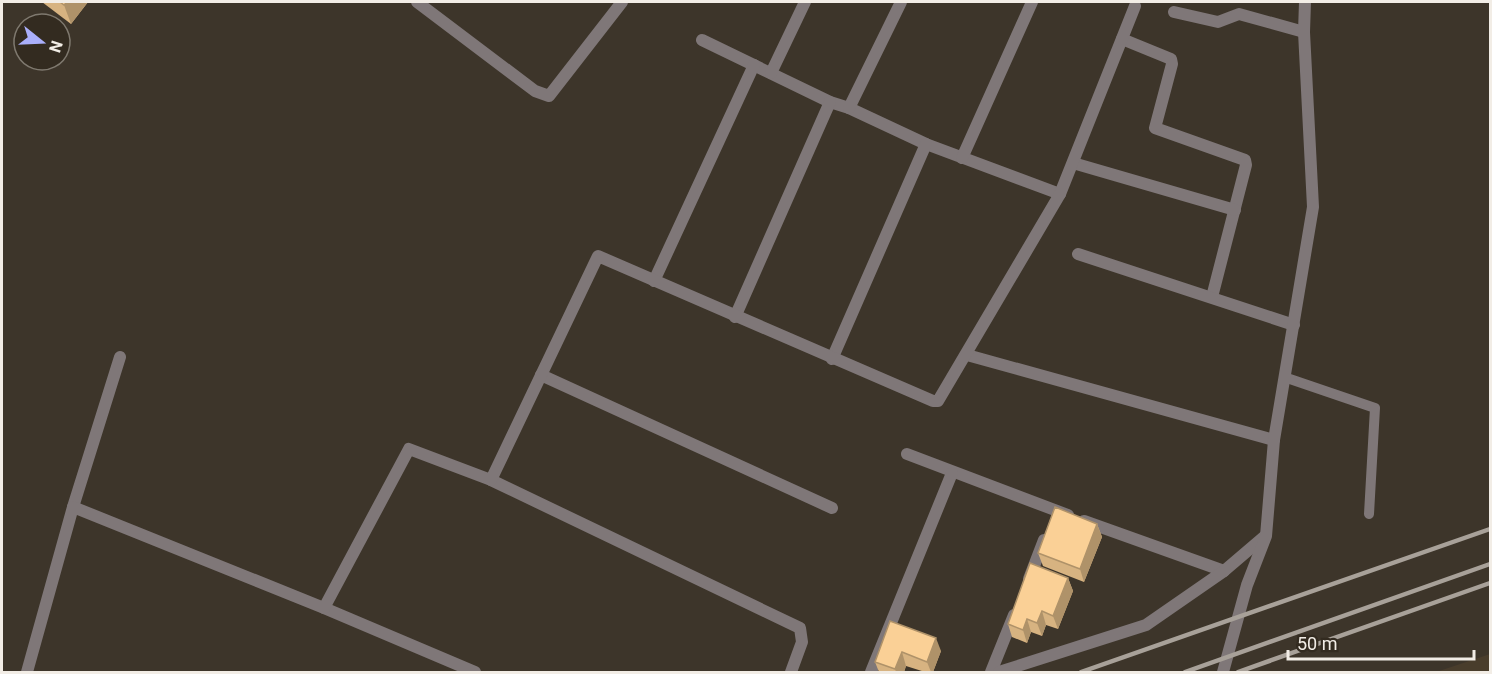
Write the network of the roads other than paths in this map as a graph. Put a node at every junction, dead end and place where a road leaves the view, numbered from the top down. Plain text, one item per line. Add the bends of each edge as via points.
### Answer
1 (417, 2) edge
2 (622, 2) edge
3 (805, 2) edge
4 (902, 2) edge
5 (1032, 2) edge
6 (1305, 2) edge
7 (1135, 6) dead end
8 (1174, 12) dead end
9 (1304, 32) junction
10 (1122, 39) junction
11 (702, 40) dead end
12 (754, 65) junction
13 (771, 73) junction
14 (830, 102) junction
15 (849, 108) junction
16 (927, 144) junction
17 (962, 158) junction
18 (1073, 164) junction
19 (1060, 194) junction
20 (1234, 210) junction
21 (1078, 254) dead end
22 (654, 281) junction
23 (1212, 297) junction
24 (735, 317) junction
25 (1293, 325) junction
26 (967, 356) junction
27 (120, 357) dead end
28 (831, 359) junction
29 (541, 375) junction
30 (1284, 377) junction
31 (1274, 440) junction
32 (907, 454) dead end
33 (952, 473) junction
34 (491, 480) junction
35 (73, 507) junction
36 (832, 508) dead end
37 (1369, 514) dead end
38 (1052, 522) junction
39 (1266, 536) junction
40 (1224, 572) junction
41 (1026, 586) edge
42 (324, 608) junction
43 (1017, 608) edge
44 (27, 672) edge
45 (475, 672) edge
46 (791, 672) edge
47 (871, 672) edge
48 (991, 672) edge
49 (999, 672) edge
50 (1223, 672) edge

1 - 2 street via 535,91 549,96
3 - 13 street
4 - 15 street
5 - 17 street
6 - 9 street
7 - 10 street
8 - 9 street via 1218,22 1239,14
9 - 25 street via 1313,207
10 - 18 street
10 - 20 street via 1171,59 1155,128 1245,160
11 - 12 street
12 - 13 street
12 - 22 street
13 - 14 street
14 - 15 street
14 - 24 street
15 - 16 street
16 - 17 street
16 - 28 street
17 - 19 street
18 - 19 street
18 - 20 street
19 - 26 street
20 - 23 street
21 - 23 street
22 - 24 street
22 - 29 street via 598,256
23 - 25 street
24 - 28 street
25 - 30 street
26 - 28 street via 938,401
26 - 31 street
27 - 35 street
29 - 34 street
29 - 36 street
30 - 31 street
30 - 37 lane via 1376,408
31 - 39 street
32 - 33 street
33 - 38 street
33 - 47 street
34 - 42 street via 409,449
34 - 46 street via 800,628 802,642
35 - 42 street
35 - 44 street
38 - 40 street
38 - 41 street
39 - 40 street
39 - 50 street via 1247,585
40 - 49 street via 1146,625
42 - 45 street
43 - 48 street

